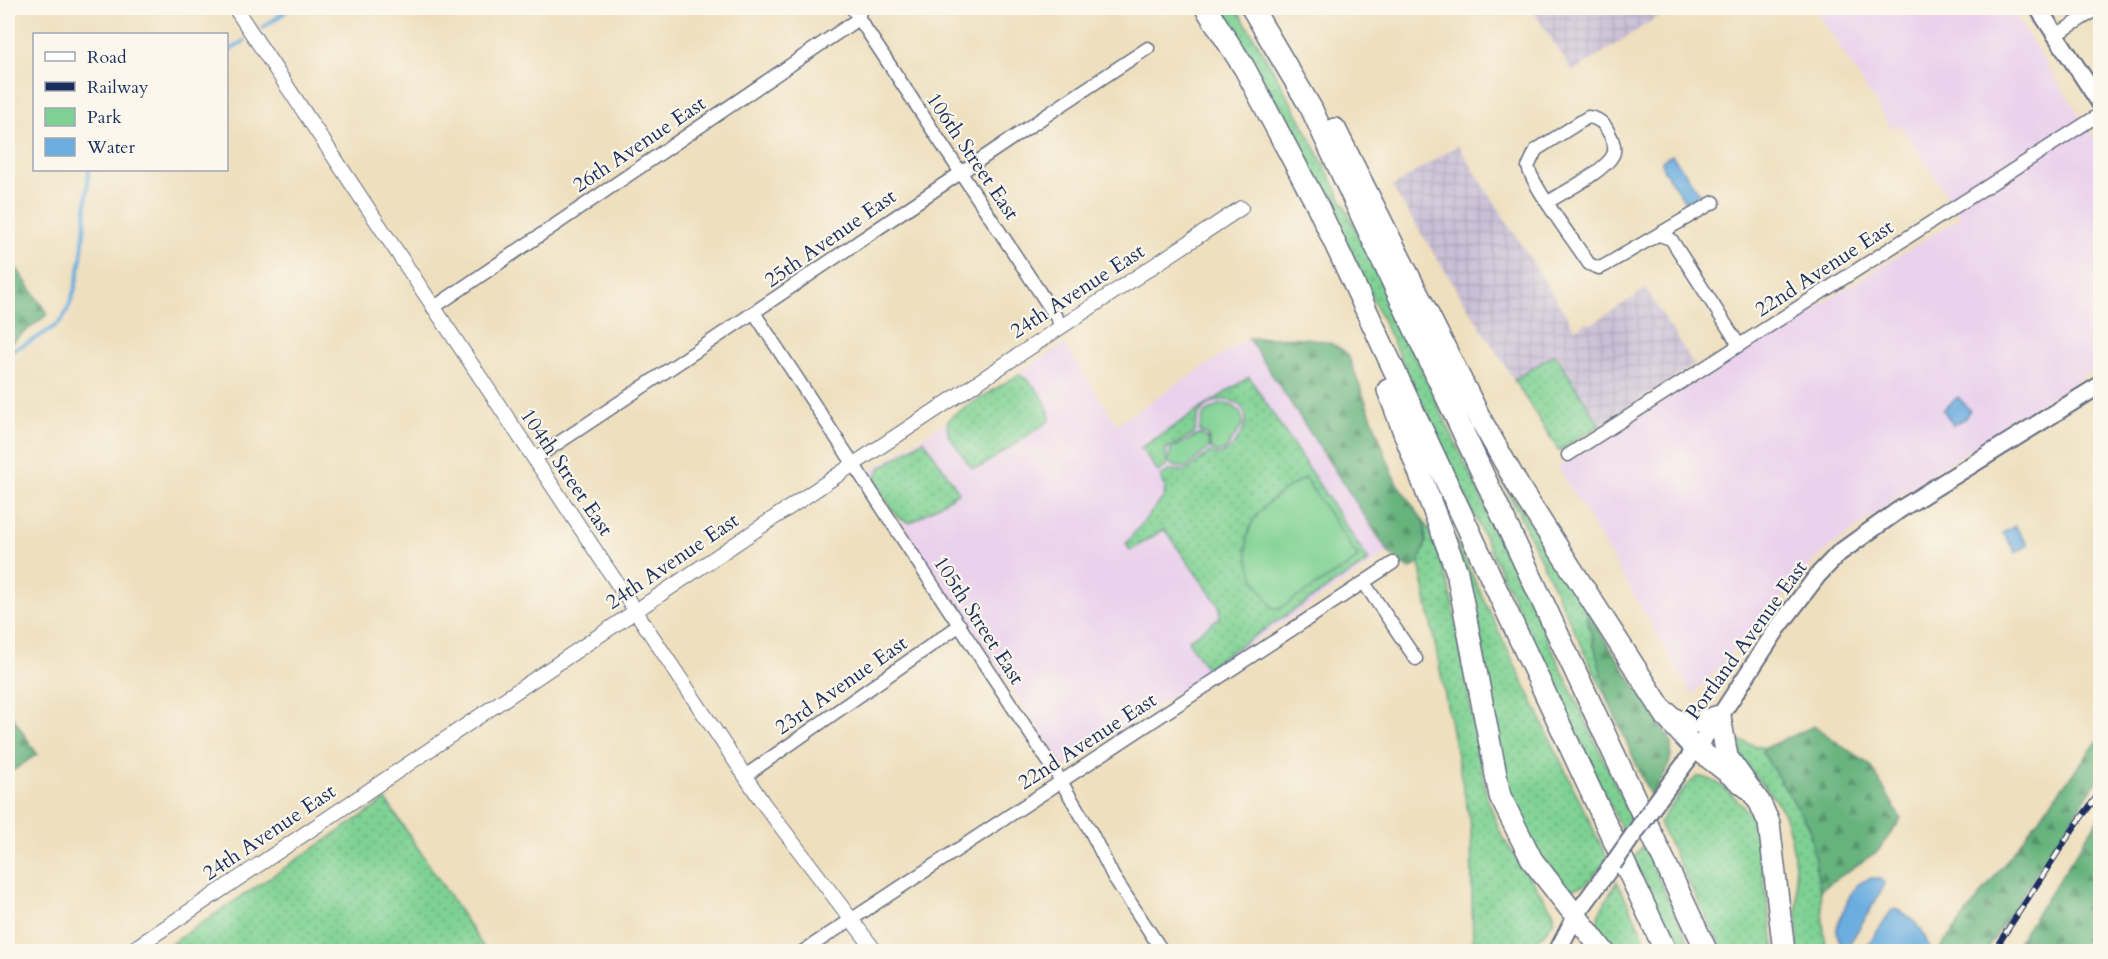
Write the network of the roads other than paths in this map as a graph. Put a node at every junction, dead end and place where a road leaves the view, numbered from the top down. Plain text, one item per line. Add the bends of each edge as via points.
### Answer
1 (235, 8) edge
2 (1206, 8) edge
3 (2038, 8) edge
4 (2099, 8) edge
5 (857, 11) edge
6 (1256, 14) edge
7 (2056, 35) junction
8 (1148, 48) dead end
9 (2100, 104) edge
10 (2100, 114) edge
11 (960, 171) junction
12 (1548, 202) junction
13 (1714, 202) dead end
14 (1317, 205) junction
15 (1241, 208) dead end
16 (1659, 236) junction
17 (433, 308) junction
18 (755, 314) junction
19 (1062, 326) junction
20 (1739, 345) junction
21 (2100, 385) edge
22 (1568, 455) dead end
23 (534, 459) junction
24 (854, 464) junction
25 (1393, 563) dead end
26 (1364, 583) junction
27 (635, 611) junction
28 (960, 625) junction
29 (1416, 659) dead end
30 (1649, 693) junction
31 (1720, 716) junction
32 (1696, 748) junction
33 (745, 777) junction
34 (1061, 781) junction
35 (1748, 788) junction
36 (1575, 915) junction
37 (851, 918) junction
38 (129, 951) edge
39 (802, 951) edge
40 (876, 951) edge
41 (1163, 951) edge
42 (1557, 951) edge
43 (1580, 951) edge
44 (1589, 951) edge
45 (1604, 951) edge
46 (1666, 951) edge
47 (1707, 951) edge
48 (1784, 951) edge

1 - 17 street, 104th Street East
2 - 14 highway via 1245,69
3 - 7 main road
4 - 7 street
5 - 11 street, 106th Street East
5 - 17 street, 26th Avenue East
6 - 30 highway via 1304,75 1328,116 1482,422
6 - 47 highway via 1311,108
7 - 9 main road
8 - 11 street, 25th Avenue East
10 - 20 street, 22nd Avenue East
11 - 18 street, 25th Avenue East
11 - 19 street, 106th Street East
12 - 12 street via 1530,173 1530,157 1583,118 1596,119 1608,130 1612,156 1602,167
12 - 16 street via 1589,264 1599,268
13 - 16 street
14 - 36 highway via 1458,572 1500,796 1532,860
14 - 46 highway
15 - 19 street, 24th Avenue East
16 - 20 street via 1671,238
17 - 23 street, 104th Street East
18 - 23 street, 25th Avenue East
18 - 24 street, 105th Street East
19 - 24 street, 24th Avenue East
20 - 22 street, 22nd Avenue East
21 - 31 main road, Portland Avenue East via 1886,519 1839,553 1777,629
23 - 27 street, 104th Street East
24 - 27 street, 24th Avenue East
24 - 28 street, 105th Street East
25 - 26 street, 22nd Avenue East
26 - 29 street
26 - 34 street, 22nd Avenue East
27 - 33 street, 104th Street East
27 - 38 street, 24th Avenue East
28 - 33 street, 23rd Avenue East
28 - 34 street, 105th Street East
30 - 31 highway via 1679,722 1695,723
30 - 32 highway
31 - 32 main road, Portland Avenue East
31 - 35 highway via 1727,757
32 - 35 highway
32 - 36 main road, Portland Avenue East, bridge
33 - 37 street, 104th Street East
34 - 37 street, 22nd Avenue East
34 - 41 street, 105th Street East via 1113,876
35 - 48 highway via 1760,803 1773,841
36 - 42 main road, Portland Avenue East
36 - 45 highway
37 - 39 street, 22nd Avenue East
37 - 40 street, 104th Street East
43 - 44 highway

